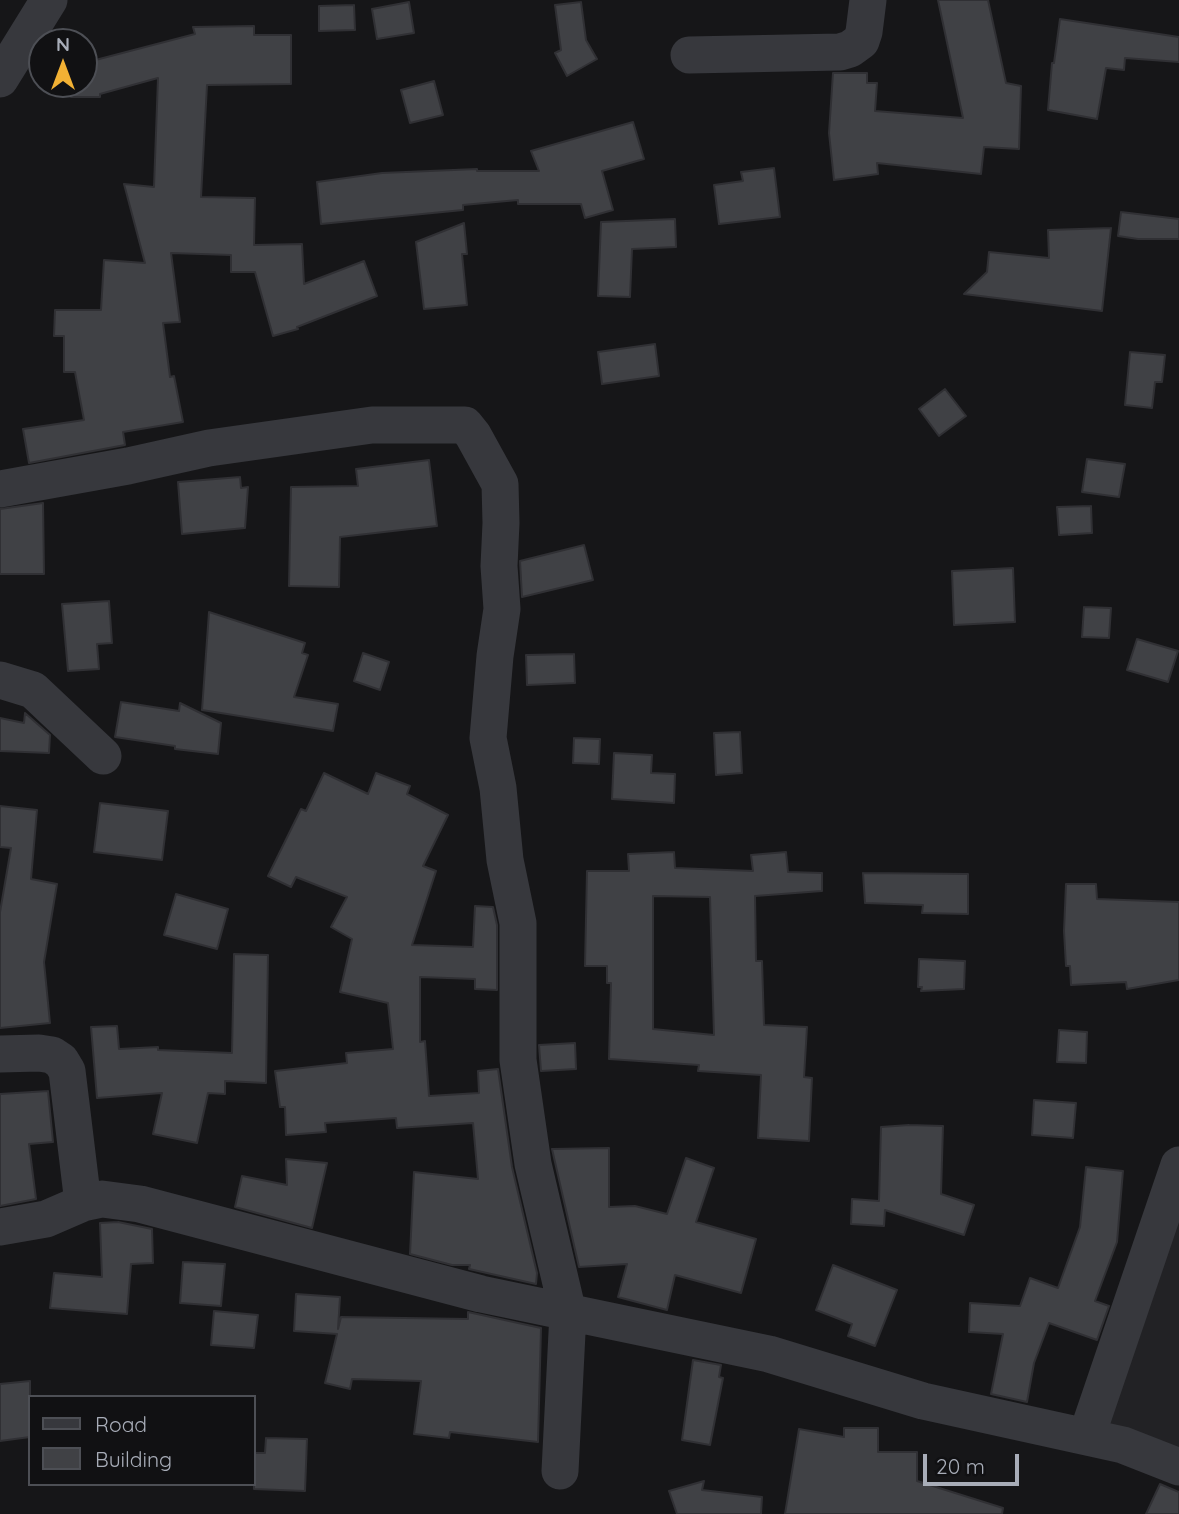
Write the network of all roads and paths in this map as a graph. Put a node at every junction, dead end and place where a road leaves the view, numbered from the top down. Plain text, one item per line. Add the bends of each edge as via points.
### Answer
1 (49, 0) edge
2 (868, 0) edge
3 (688, 55) dead end
4 (0, 79) edge
5 (0, 489) edge
6 (0, 680) edge
7 (103, 756) dead end
8 (0, 1054) edge
9 (1179, 1164) edge
10 (83, 1203) junction
11 (0, 1227) edge
12 (568, 1313) junction
13 (1087, 1435) junction
14 (1179, 1467) edge
15 (560, 1471) dead end

1 - 4 street
2 - 3 street via 861,41 850,49
5 - 12 street via 209,448 372,425 465,425 472,435 500,484 502,609 488,738 517,923 517,1060 533,1164
6 - 7 street via 33,690
8 - 10 street via 39,1053 61,1061 69,1082
9 - 13 street
10 - 11 street via 46,1219
10 - 12 street via 102,1199 140,1204
12 - 13 street via 721,1343 923,1401
12 - 15 street
13 - 14 street

